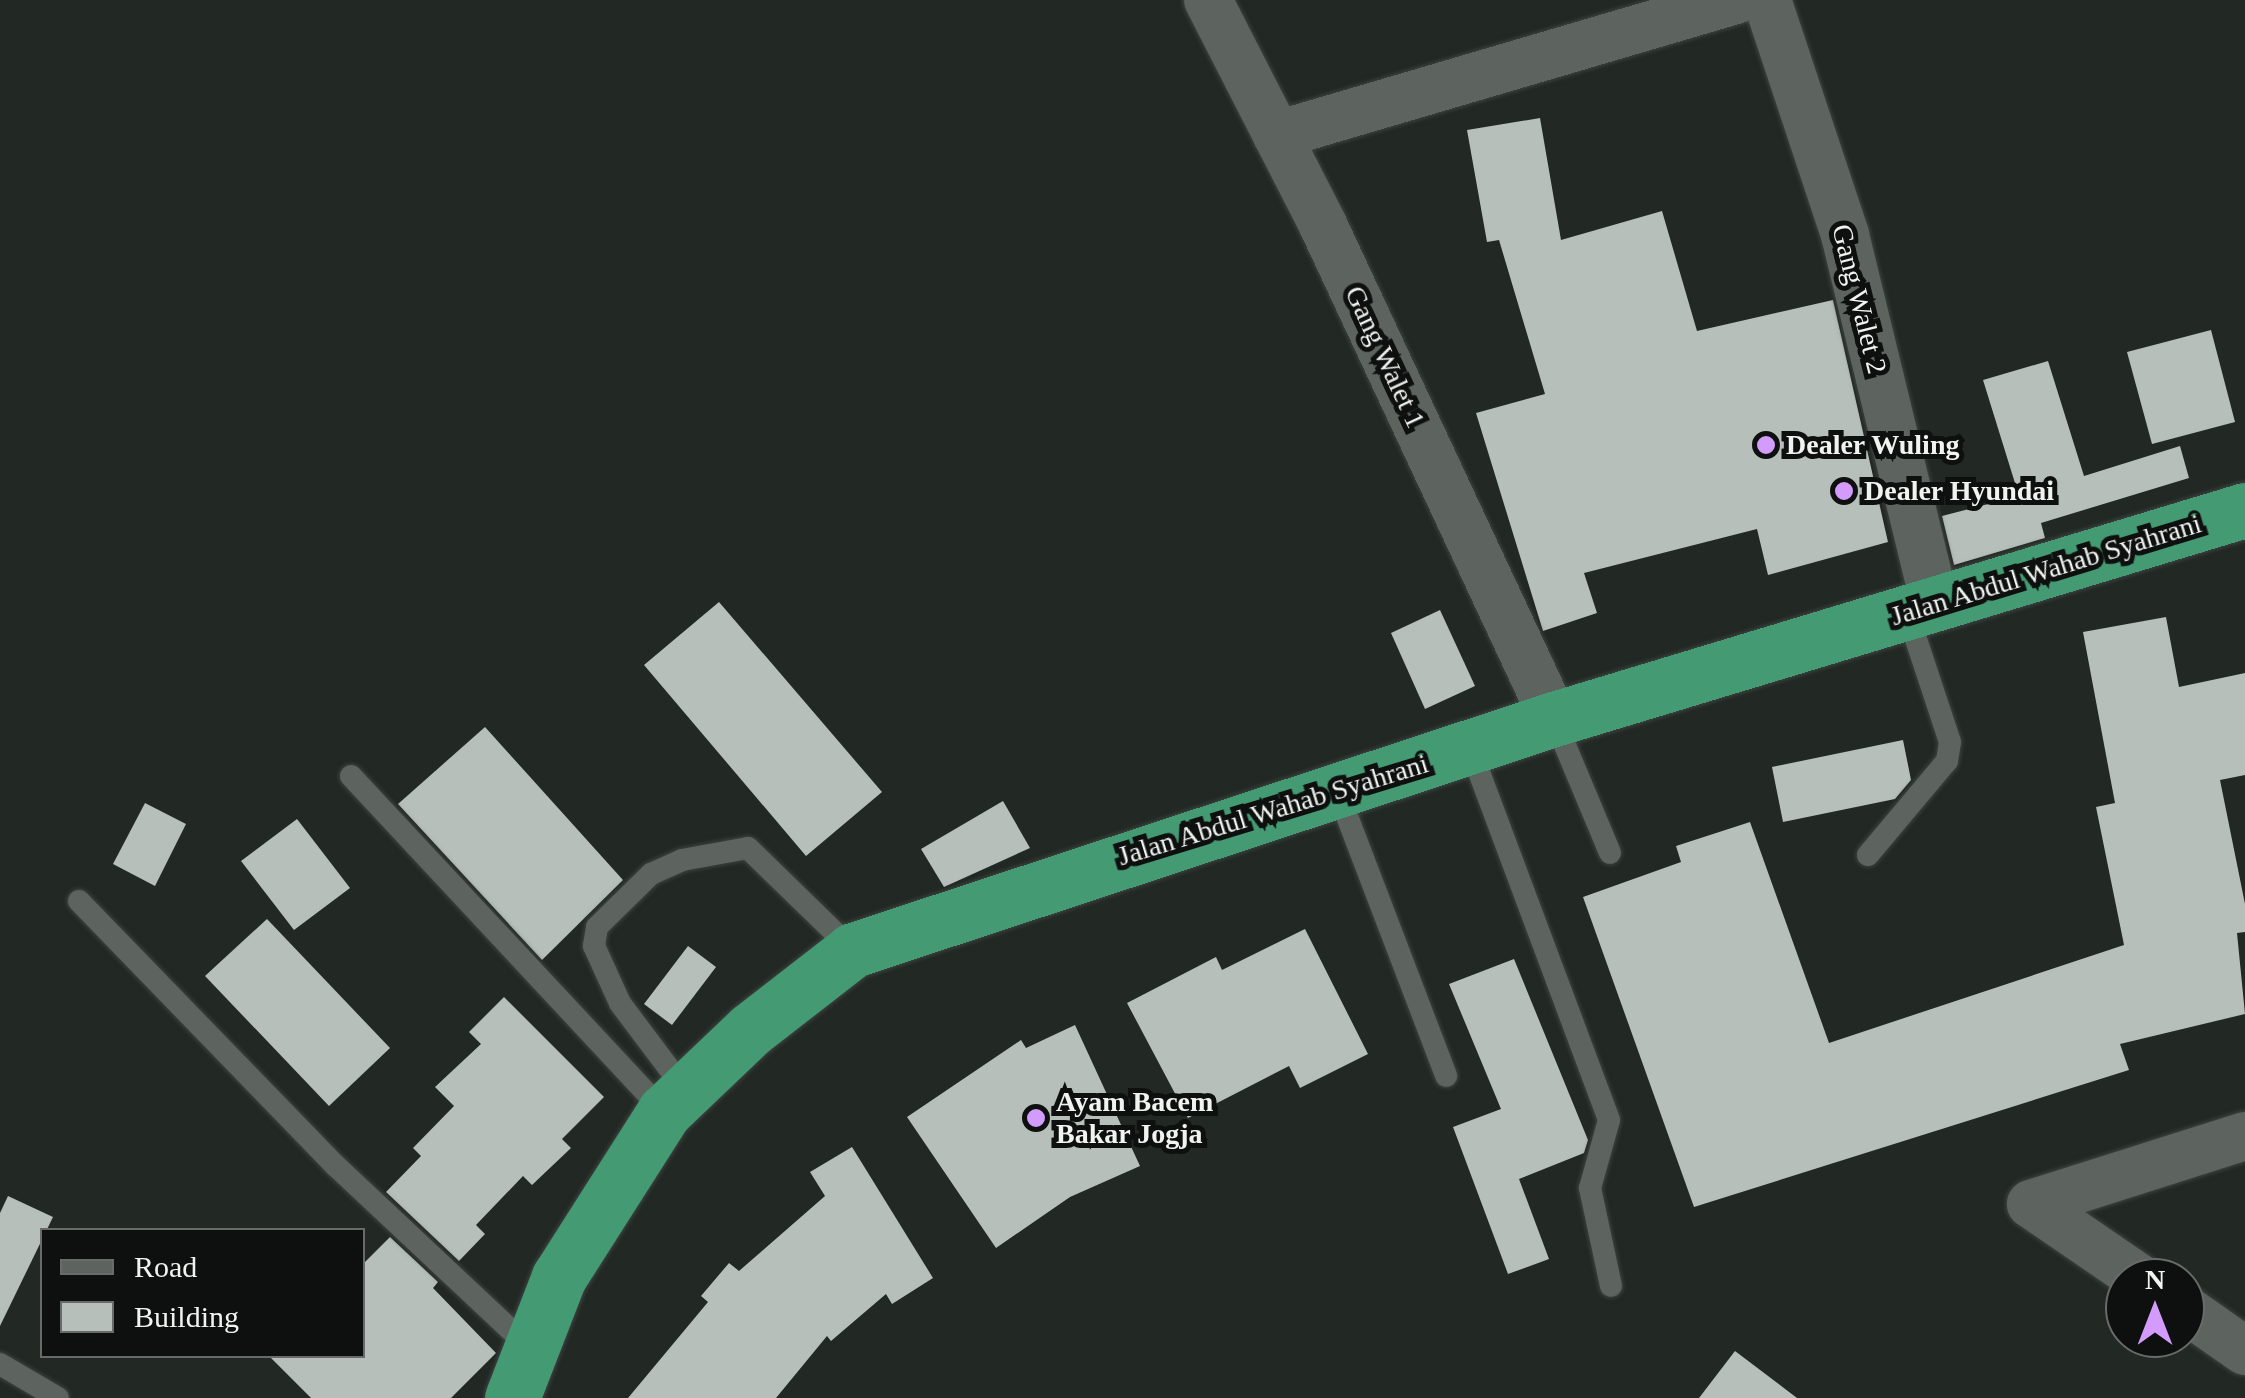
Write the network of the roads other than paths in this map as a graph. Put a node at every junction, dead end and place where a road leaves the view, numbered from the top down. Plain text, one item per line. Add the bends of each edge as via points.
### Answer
1 (1208, 0) edge
2 (1738, 0) edge
3 (1767, 0) edge
4 (1277, 135) junction
5 (2245, 510) edge
6 (1921, 608) junction
7 (1554, 719) junction
8 (1470, 748) junction
9 (351, 776) dead end
10 (1336, 790) junction
11 (1610, 853) dead end
12 (1868, 855) dead end
13 (79, 900) dead end
14 (853, 950) junction
15 (1446, 1076) dead end
16 (675, 1102) junction
17 (2245, 1136) edge
18 (2110, 1258) edge
19 (1611, 1286) dead end
20 (2205, 1323) edge
21 (530, 1348) junction
22 (2245, 1350) edge
23 (0, 1364) edge
24 (58, 1398) edge
25 (512, 1398) edge

1 - 4 street, Gang Walet 1
2 - 4 street
3 - 6 street, Gang Walet 2 via 1844,235
4 - 7 street, Gang Walet 1
5 - 6 highway, Jalan Abdul Wahab Syahrani
6 - 7 highway, Jalan Abdul Wahab Syahrani
6 - 12 lane via 1950,742 1947,761
7 - 8 highway, Jalan Abdul Wahab Syahrani
7 - 11 lane
8 - 10 highway, Jalan Abdul Wahab Syahrani
8 - 19 lane via 1609,1120 1590,1188
9 - 16 lane
10 - 14 highway, Jalan Abdul Wahab Syahrani
10 - 15 lane
13 - 21 lane via 336,1166
14 - 16 highway, Jalan Abdul Wahab Syahrani via 750,1030
14 - 16 lane via 748,848 682,860 651,874 597,928 594,946
16 - 21 highway, Jalan Abdul Wahab Syahrani via 559,1277
17 - 18 street via 2031,1204
20 - 22 street
21 - 25 highway, Jalan Abdul Wahab Syahrani
23 - 24 lane

